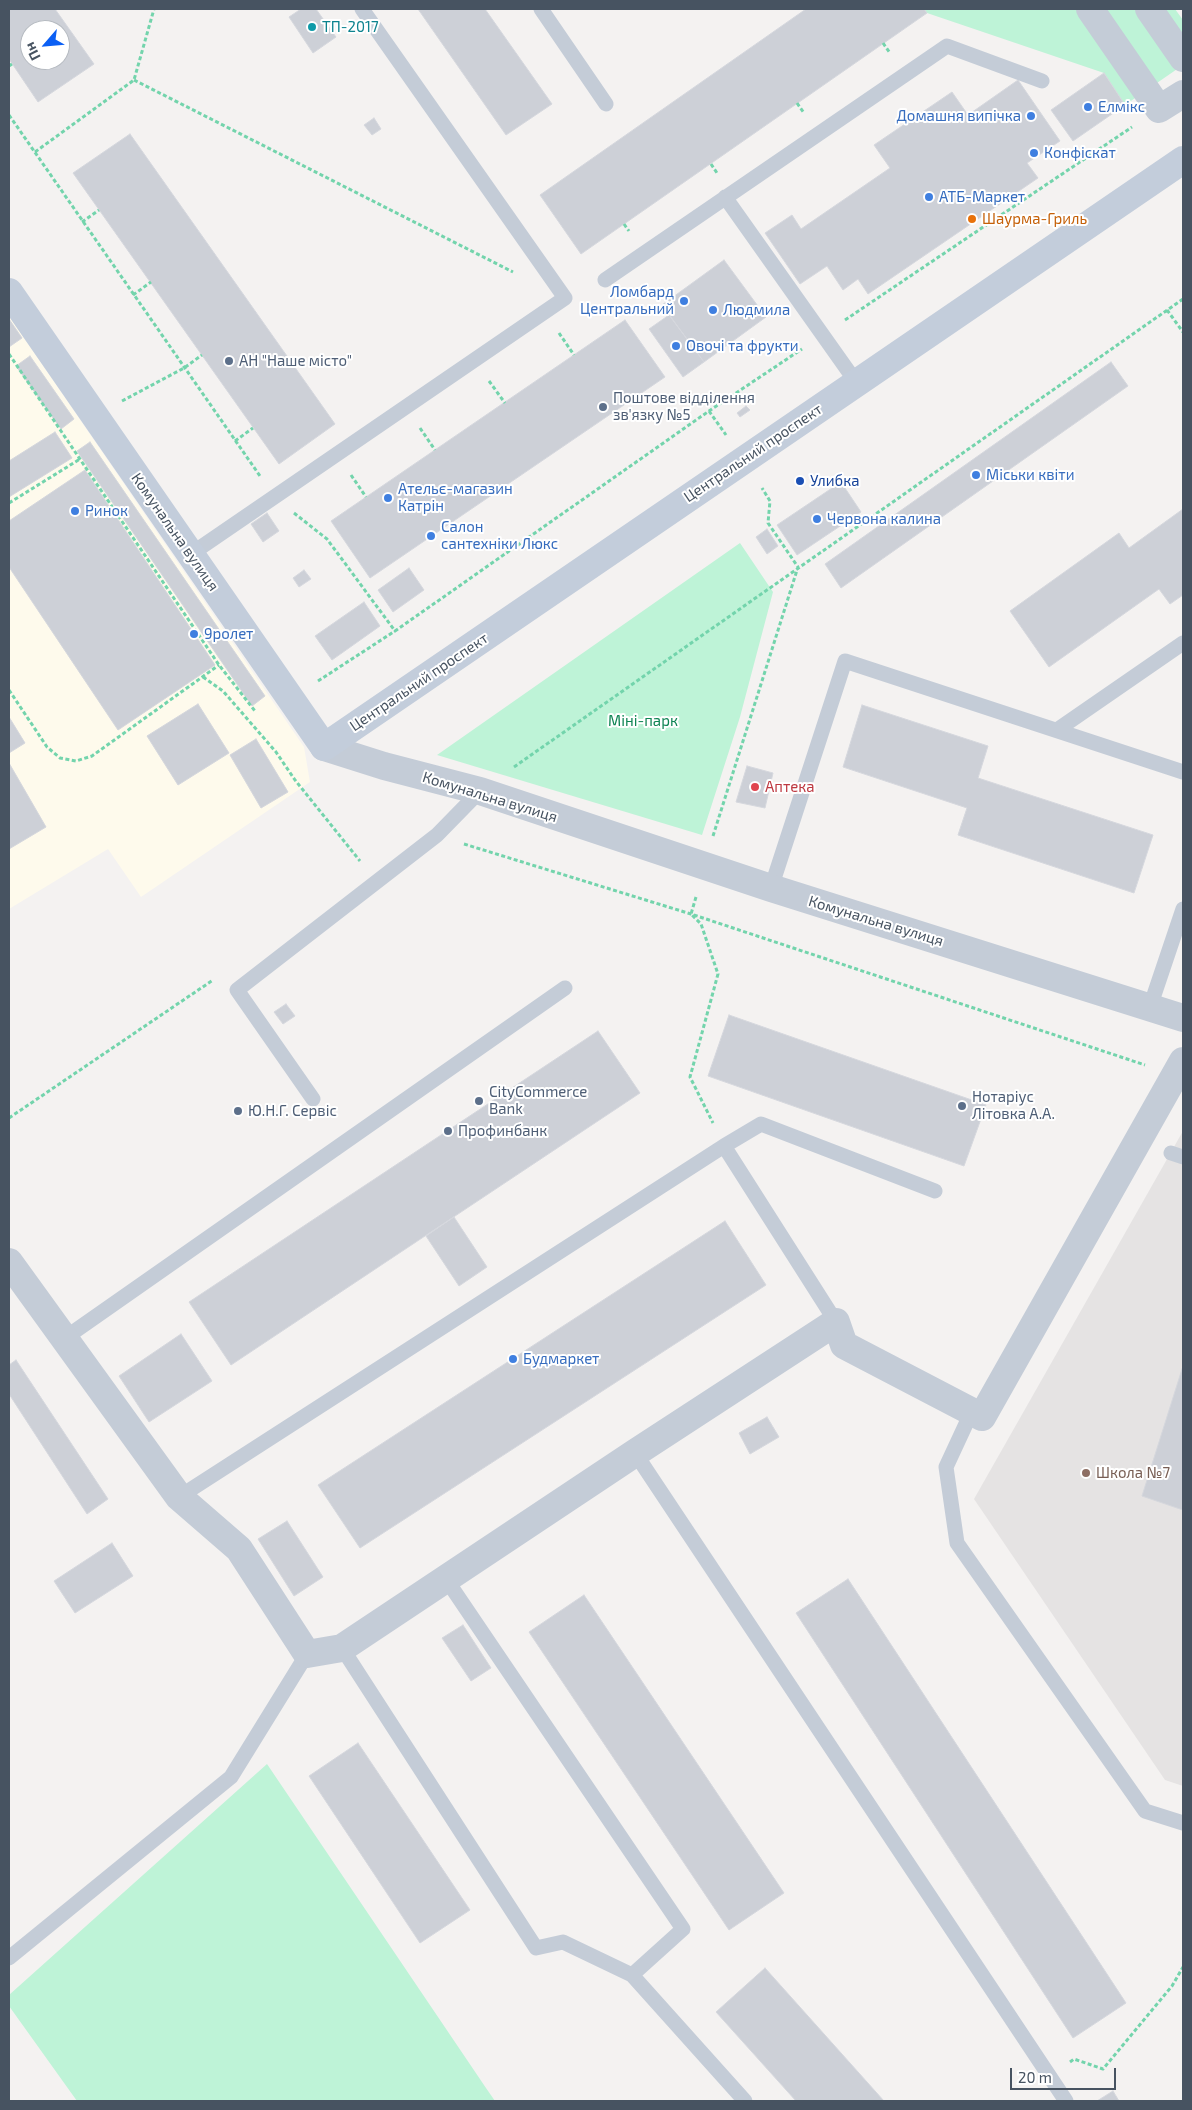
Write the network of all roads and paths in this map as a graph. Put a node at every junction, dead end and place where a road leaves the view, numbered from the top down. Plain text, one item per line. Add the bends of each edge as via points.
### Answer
1 (154, 9) edge
2 (362, 9) edge
3 (541, 9) edge
4 (1090, 9) edge
5 (1149, 9) edge
6 (1183, 58) edge
7 (134, 80) junction
8 (1042, 81) dead end
9 (1183, 94) edge
10 (606, 104) dead end
11 (1160, 109) junction
12 (9, 116) edge
13 (34, 152) junction
14 (1183, 160) edge
15 (725, 197) junction
16 (99, 210) dead end
17 (82, 222) junction
18 (521, 276) dead end
19 (605, 280) dead end
20 (151, 282) dead end
21 (9, 292) edge
22 (134, 295) junction
23 (1183, 299) edge
24 (1168, 310) junction
25 (1183, 332) edge
26 (822, 336) junction
27 (9, 354) edge
28 (202, 355) dead end
29 (184, 368) junction
30 (856, 382) junction
31 (709, 411) junction
32 (253, 428) dead end
33 (235, 441) junction
34 (80, 459) junction
35 (742, 460) junction
36 (274, 497) junction
37 (9, 503) edge
38 (190, 554) junction
39 (798, 567) junction
40 (395, 631) junction
41 (1183, 643) edge
42 (219, 665) junction
43 (203, 677) junction
44 (9, 690) edge
45 (291, 700) junction
46 (255, 711) junction
47 (244, 717) junction
48 (1057, 730) junction
49 (324, 747) junction
50 (1183, 772) edge
51 (480, 791) junction
52 (437, 835) junction
53 (360, 862) dead end
54 (704, 866) junction
55 (771, 888) junction
56 (1183, 910) edge
57 (691, 914) junction
58 (564, 988) dead end
59 (1150, 1007) junction
60 (1183, 1018) edge
61 (1180, 1068) edge
62 (313, 1099) dead end
63 (724, 1146) junction
64 (935, 1191) dead end
65 (9, 1262) edge
66 (836, 1322) junction
67 (65, 1338) junction
68 (972, 1411) junction
69 (634, 1453) junction
70 (179, 1497) junction
71 (446, 1579) junction
72 (342, 1648) junction
73 (307, 1654) junction
74 (1183, 1823) edge
75 (9, 1958) edge
76 (1183, 1967) edge
77 (632, 1975) junction
78 (1049, 2076) junction
79 (745, 2101) edge
80 (1066, 2101) edge

1 - 7 path
2 - 36 lane via 565,298
3 - 10 lane
4 - 11 street
5 - 6 street
7 - 13 path
7 - 18 path
8 - 15 lane via 947,46
9 - 11 street
11 - 26 path
12 - 13 path
13 - 17 path
14 - 30 main road, Центральний проспект
15 - 19 lane
15 - 26 lane
16 - 17 path
17 - 22 path
20 - 22 path
21 - 38 main road, Комунальна вулиця
22 - 29 path
23 - 24 path
24 - 25 path
24 - 39 path
26 - 30 lane
26 - 31 path
27 - 34 path
28 - 29 path
29 - 33 path
30 - 35 main road, Центральний проспект
31 - 35 path
31 - 40 path
32 - 33 path
33 - 36 path
34 - 37 path
34 - 42 path
35 - 39 path via 770,501 768,523
35 - 49 main road, Центральний проспект
36 - 38 lane
36 - 40 path via 327,539
38 - 45 main road, Комунальна вулиця
39 - 51 path
39 - 54 path
40 - 45 path
41 - 48 lane
42 - 43 path
42 - 46 path
43 - 44 path via 92,756 76,761 60,758 47,747
43 - 47 path via 223,691
45 - 46 path
45 - 49 main road, Комунальна вулиця
46 - 47 path
47 - 53 path via 276,752
48 - 50 lane
48 - 55 lane via 845,661
49 - 51 street, Комунальна вулиця
51 - 52 lane
51 - 54 street, Комунальна вулиця
52 - 57 path
52 - 62 lane via 237,990
54 - 55 street, Комунальна вулиця
54 - 57 path
55 - 59 street, Комунальна вулиця
56 - 59 lane
57 - 61 path
57 - 63 path via 701,924 718,974 690,1077
58 - 67 lane
59 - 60 street, Комунальна вулиця
61 - 68 street via 982,1417
63 - 64 lane via 761,1124
63 - 66 lane
63 - 70 lane
65 - 67 street
66 - 68 street via 844,1345
66 - 69 street
67 - 70 street
68 - 74 lane via 946,1467 957,1543 1145,1811
69 - 71 street
69 - 78 lane
70 - 73 street via 239,1549
71 - 72 street
71 - 77 lane via 683,1929
72 - 73 street
72 - 77 lane via 536,1948 563,1942
73 - 75 lane via 231,1777
76 - 78 path via 1172,1986 1102,2069 1074,2059
77 - 79 lane
78 - 80 lane

